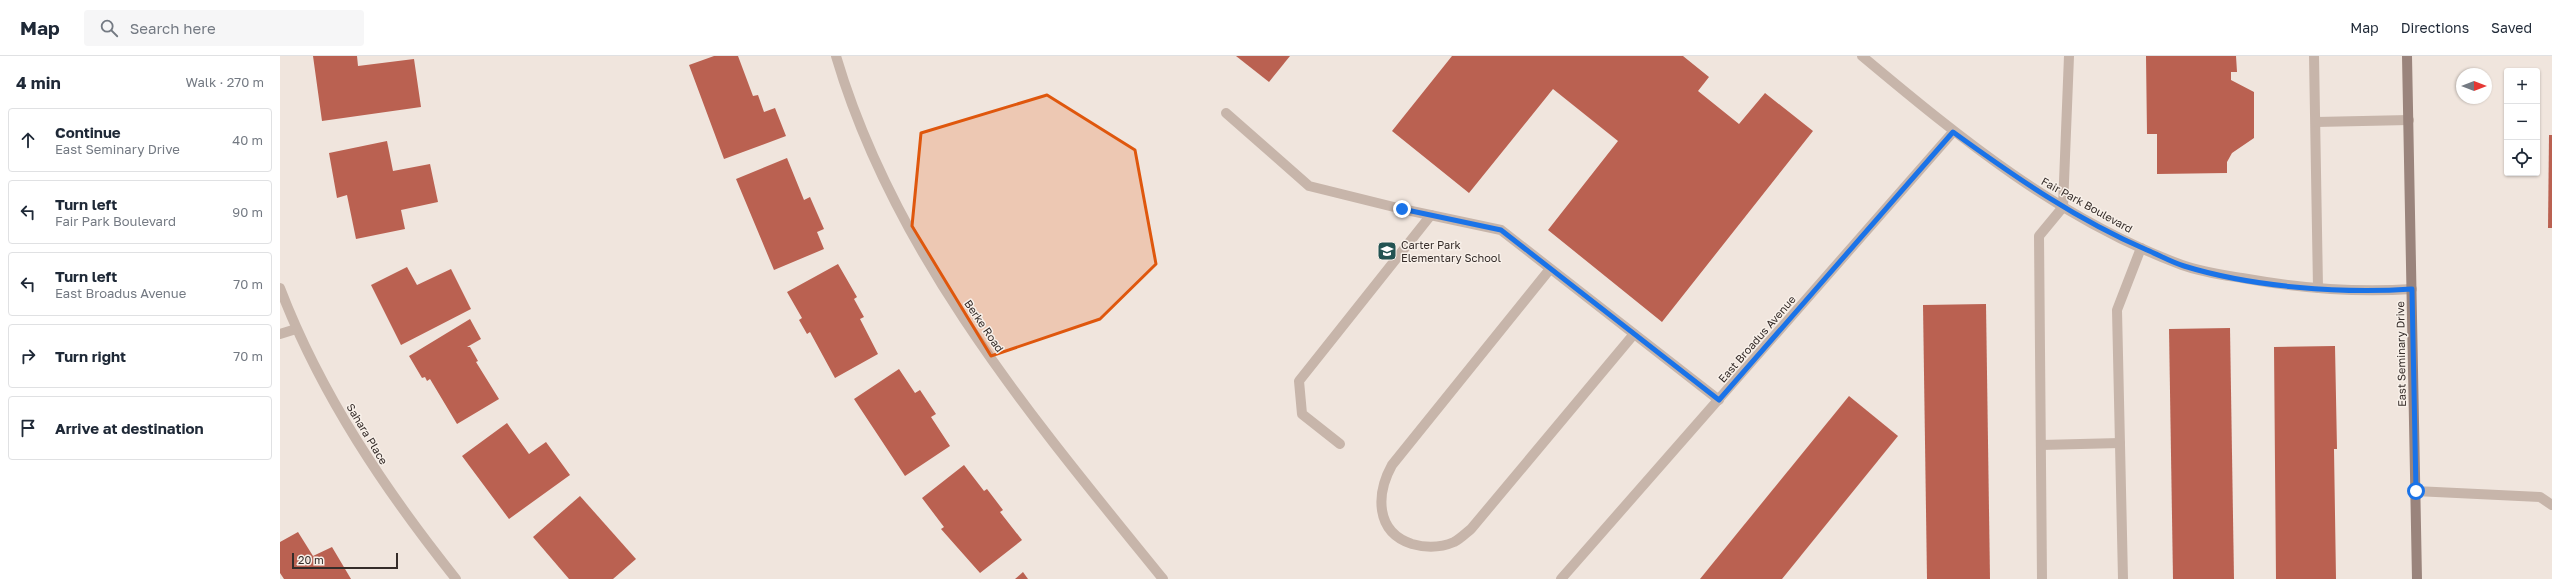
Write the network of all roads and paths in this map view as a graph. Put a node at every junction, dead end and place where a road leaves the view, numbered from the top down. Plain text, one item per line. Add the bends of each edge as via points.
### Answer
1 (836, 56) edge
2 (1862, 56) edge
3 (2069, 56) edge
4 (2314, 56) edge
5 (2408, 56) edge
6 (1226, 113) dead end
7 (2409, 120) junction
8 (2316, 122) junction
9 (1953, 132) junction
10 (2063, 207) junction
11 (1431, 215) junction
12 (2141, 248) junction
13 (1550, 269) junction
14 (280, 288) edge
15 (2318, 288) junction
16 (2412, 289) junction
17 (296, 329) junction
18 (280, 334) edge
19 (1634, 334) junction
20 (1719, 400) junction
21 (2120, 443) junction
22 (1340, 444) dead end
23 (2041, 445) junction
24 (2416, 491) junction
25 (2552, 505) edge
26 (456, 579) edge
27 (1163, 579) edge
28 (1561, 579) edge
29 (2042, 579) edge
30 (2124, 579) edge
31 (2417, 579) edge

1 - 27 street, Berke Road via 876,166 928,261 982,347 1057,449
2 - 9 street, Fair Park Boulevard
3 - 10 street
4 - 8 street
5 - 7 main road, East Seminary Drive
6 - 11 street via 1309,186
7 - 8 street
7 - 16 main road, East Seminary Drive
8 - 15 street
9 - 10 street, Fair Park Boulevard via 2033,189
9 - 20 street, East Broadus Avenue
10 - 12 street, Fair Park Boulevard via 2117,238
10 - 23 street via 2039,236
11 - 13 street via 1501,230
11 - 22 street via 1299,381 1302,414
12 - 15 street, Fair Park Boulevard via 2183,266 2293,287
12 - 21 street via 2117,310
13 - 19 street
13 - 19 street via 1392,465 1384,480 1382,514 1389,530 1402,541 1436,547 1455,542 1471,529
14 - 17 street, Sahara Place
15 - 16 street, Fair Park Boulevard via 2384,291
16 - 24 main road, East Seminary Drive
17 - 18 street
17 - 26 street, Sahara Place via 325,388 381,479
19 - 20 street
20 - 28 street, East Broadus Avenue
21 - 23 street
21 - 30 street
23 - 29 street
24 - 25 street via 2540,497
24 - 31 main road, East Seminary Drive

